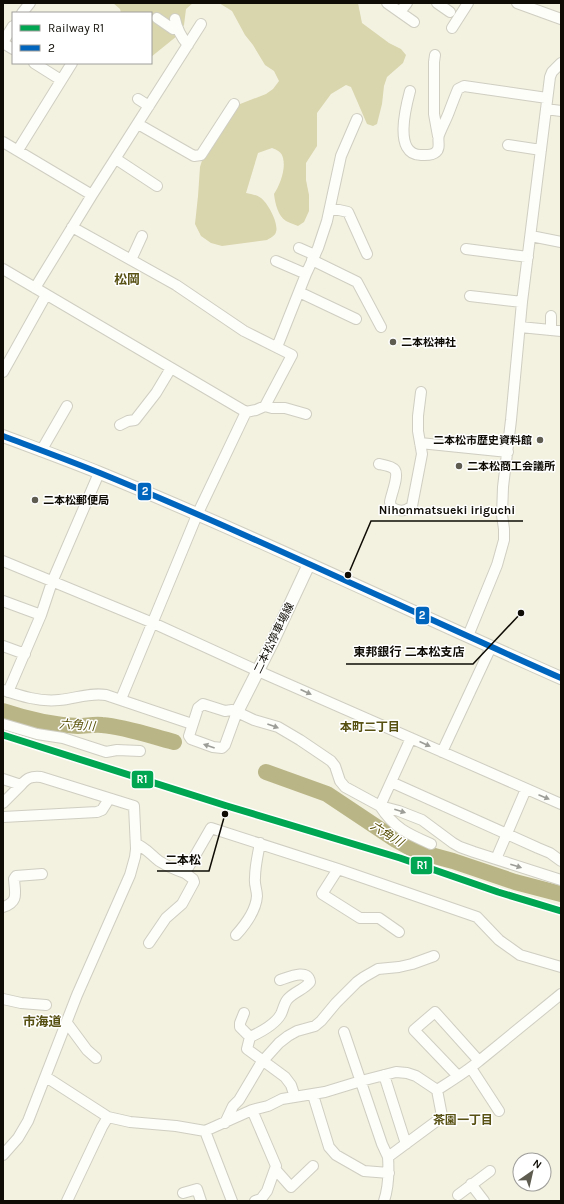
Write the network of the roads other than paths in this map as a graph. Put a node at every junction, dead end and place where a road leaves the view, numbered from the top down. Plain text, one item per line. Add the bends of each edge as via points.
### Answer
1 (30, 3) edge
2 (387, 3) edge
3 (407, 3) edge
4 (437, 3) edge
5 (468, 3) edge
6 (517, 3) edge
7 (23, 12) edge
8 (400, 12) junction
9 (450, 12) dead end
10 (157, 18) dead end
11 (561, 19) edge
12 (414, 22) dead end
13 (201, 24) dead end
14 (9, 26) edge
15 (452, 28) dead end
16 (3, 42) edge
17 (188, 45) junction
18 (12, 48) edge
19 (436, 55) dead end
20 (561, 63) edge
21 (36, 64) edge
22 (71, 64) edge
23 (61, 80) junction
24 (410, 91) dead end
25 (547, 98) junction
26 (138, 99) dead end
27 (234, 104) dead end
28 (149, 106) junction
29 (546, 109) junction
30 (561, 111) edge
31 (357, 119) dead end
32 (138, 124) junction
33 (438, 136) junction
34 (3, 142) edge
35 (508, 145) dead end
36 (18, 150) junction
37 (541, 150) junction
38 (116, 159) junction
39 (157, 186) dead end
40 (92, 195) junction
41 (330, 208) junction
42 (72, 227) junction
43 (142, 236) dead end
44 (531, 236) junction
45 (561, 242) edge
46 (299, 248) dead end
47 (466, 249) dead end
48 (367, 254) dead end
49 (528, 257) junction
50 (313, 258) junction
51 (131, 260) junction
52 (276, 261) dead end
53 (3, 269) edge
54 (306, 274) junction
55 (35, 288) junction
56 (299, 292) junction
57 (46, 295) junction
58 (470, 296) dead end
59 (522, 302) junction
60 (551, 316) dead end
61 (356, 318) dead end
62 (381, 327) dead end
63 (520, 327) junction
64 (556, 330) edge
65 (277, 347) junction
66 (171, 368) junction
67 (3, 371) edge
68 (421, 392) dead end
69 (68, 406) dead end
70 (264, 406) junction
71 (246, 412) junction
72 (306, 414) dead end
73 (120, 425) dead end
74 (3, 436) edge
75 (420, 443) junction
76 (41, 451) junction
77 (508, 452) junction
78 (379, 464) dead end
79 (100, 473) junction
80 (198, 515) junction
81 (3, 561) edge
82 (309, 564) junction
83 (52, 582) junction
84 (3, 601) edge
85 (40, 615) junction
86 (153, 623) junction
87 (468, 636) junction
88 (3, 646) edge
89 (491, 647) junction
90 (25, 654) junction
91 (258, 670) junction
92 (561, 678) edge
93 (5, 691) edge
94 (121, 699) junction
95 (237, 712) junction
96 (3, 724) edge
97 (192, 724) junction
98 (411, 738) junction
99 (140, 751) dead end
100 (442, 752) junction
101 (3, 780) edge
102 (391, 782) junction
103 (21, 785) junction
104 (526, 789) junction
105 (108, 798) junction
106 (3, 803) edge
107 (561, 804) edge
108 (380, 806) junction
109 (3, 817) edge
110 (507, 834) junction
111 (260, 843) junction
112 (136, 844) junction
113 (431, 844) dead end
114 (496, 859) junction
115 (561, 862) edge
116 (338, 869) junction
117 (185, 873) junction
118 (42, 874) dead end
119 (560, 876) edge
120 (3, 907) edge
121 (399, 932) dead end
122 (236, 935) dead end
123 (149, 943) dead end
124 (434, 956) dead end
125 (561, 967) edge
126 (280, 980) dead end
127 (561, 994) edge
128 (3, 999) edge
129 (46, 1005) dead end
130 (3, 1007) edge
131 (244, 1013) dead end
132 (67, 1023) junction
133 (344, 1032) dead end
134 (250, 1037) junction
135 (96, 1058) dead end
136 (263, 1060) junction
137 (479, 1061) junction
138 (471, 1068) junction
139 (384, 1075) junction
140 (458, 1076) junction
141 (46, 1077) junction
142 (361, 1081) junction
143 (437, 1090) junction
144 (313, 1095) junction
145 (295, 1097) junction
146 (252, 1110) junction
147 (500, 1111) dead end
148 (108, 1117) junction
149 (225, 1123) junction
150 (205, 1131) junction
151 (406, 1144) junction
152 (3, 1155) edge
153 (388, 1157) junction
154 (313, 1166) dead end
155 (275, 1169) junction
156 (490, 1171) dead end
157 (389, 1173) junction
158 (471, 1184) junction
159 (183, 1193) dead end
160 (458, 1195) dead end
161 (67, 1201) edge
162 (201, 1201) edge
163 (232, 1201) edge
164 (255, 1201) edge
165 (384, 1201) edge
166 (484, 1201) edge

1 - 7 street
2 - 8 street
3 - 8 street
4 - 9 street
5 - 15 street
6 - 11 street
8 - 12 street
10 - 17 street via 173,29 176,24
13 - 17 street
14 - 16 street
16 - 18 street
17 - 28 street
19 - 33 street via 434,114
20 - 25 street via 550,77
21 - 23 street
22 - 23 street
23 - 36 street
24 - 33 street via 404,122 407,149 418,155 435,153 439,146
25 - 29 street
25 - 33 street via 464,86 458,89
26 - 28 street
27 - 32 street via 200,155 194,156
28 - 32 street
29 - 30 street
29 - 37 street
31 - 41 street via 344,146
32 - 38 street
34 - 36 street
35 - 37 street
36 - 40 street
37 - 44 street
38 - 39 street
38 - 40 street
40 - 42 street
41 - 48 street via 348,212
41 - 50 street
42 - 51 street
42 - 55 street
43 - 51 street
44 - 45 street
44 - 49 street
46 - 50 street
47 - 49 street
49 - 59 street
50 - 54 street
50 - 62 street via 357,282
51 - 65 street via 176,285 244,331
52 - 54 street
53 - 55 street
54 - 56 street
55 - 57 street
56 - 61 street
56 - 65 street
57 - 66 street
57 - 67 street
58 - 59 street
59 - 63 street
60 - 64 street
63 - 64 street
63 - 77 street
65 - 70 street via 292,356
66 - 71 street
66 - 73 street via 135,420
68 - 75 street via 418,416
69 - 76 street
70 - 71 street
70 - 72 street
71 - 80 street
74 - 76 main road
75 - 77 street
75 - 78 street via 422,454 412,506 408,509 403,511 391,507 395,470
76 - 79 main road
77 - 87 street via 503,487 504,540 497,565
79 - 80 main road
79 - 83 street
80 - 82 main road
80 - 86 street
81 - 83 street
82 - 87 main road
82 - 91 main road, 二本松停車場線
83 - 85 street
83 - 86 street
84 - 85 street
85 - 90 street
86 - 91 street
86 - 94 street
87 - 89 main road
88 - 90 street
89 - 92 main road
89 - 100 street
90 - 93 street
91 - 95 main road, 二本松停車場線
91 -> 98 street
93 - 94 street via 38,700 99,694
94 - 97 street
95 - 97 street via 203,704 198,708
95 -> 97 street via 222,748 191,739 189,736
95 -> 108 street via 278,727 324,755 335,766 343,785
96 - 99 street via 37,734 63,738 106,752
98 -> 100 street
98 - 102 street
100 - 104 street
101 - 103 street
102 - 108 street
102 - 110 street
103 - 105 street via 33,776 41,777
103 - 106 street
104 -> 107 street
104 - 110 street
105 - 109 street via 102,810 97,812
105 - 112 street via 134,806
108 - 113 street via 392,822 406,833
108 -> 114 street via 422,820 460,847
110 - 114 street
110 - 115 street via 550,854
111 - 116 street
111 - 117 street via 211,828
111 - 122 street via 254,886 257,895 255,906 245,925
112 - 117 street via 160,861
112 - 132 street via 130,875
114 -> 119 street
116 - 121 street via 322,894 360,918 379,918
116 - 125 street via 477,917 499,940 520,956
117 - 123 street via 194,882 182,904 166,918
118 - 120 street via 16,876 15,898
124 - 136 street via 400,967 378,969 364,977 315,1026 288,1036
126 - 134 street via 302,974 307,975 310,982 287,1000 276,1020
127 - 137 street
128 - 129 street
128 - 130 street
131 - 134 street via 240,1027
132 - 135 street
132 - 141 street
133 - 142 street
134 - 136 street via 247,1048
136 - 145 street via 285,1077 291,1084
136 - 149 street
137 - 138 street
137 - 140 street via 435,1012 414,1030
138 - 140 street
138 - 147 street
139 - 142 street
139 - 143 street via 407,1073
139 - 151 street
140 - 143 street
141 - 148 street
141 - 152 street via 24,1129
142 - 144 street
142 - 153 street
143 - 151 street via 442,1116
144 - 145 street
144 - 157 street via 329,1147 336,1155 364,1170
145 - 146 street
146 - 149 street
146 - 155 street via 276,1166
148 - 150 street
148 - 161 street
149 - 150 street
150 - 163 street
151 - 153 street
153 - 157 street
154 - 155 street via 292,1187
155 - 164 street via 267,1191 261,1199
156 - 158 street
157 - 165 street
158 - 160 street
158 - 166 street
159 - 162 street via 197,1188

